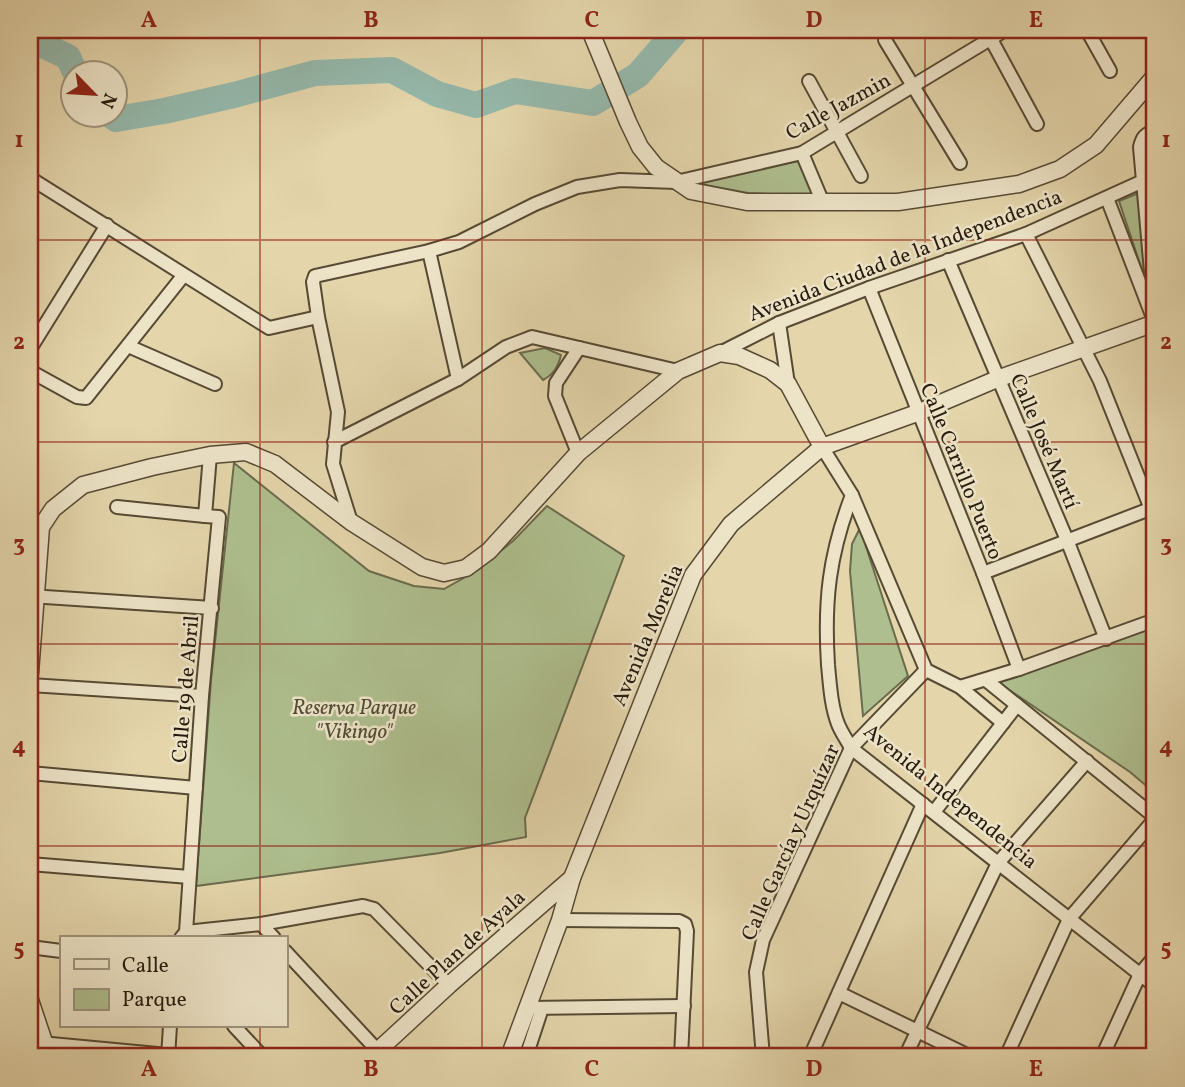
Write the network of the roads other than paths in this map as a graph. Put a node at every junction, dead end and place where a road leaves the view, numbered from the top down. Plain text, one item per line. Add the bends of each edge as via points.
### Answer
1 (590, 30) edge
2 (1005, 30) edge
3 (1087, 30) edge
4 (989, 34) edge
5 (885, 40) dead end
6 (1110, 71) dead end
7 (1155, 76) edge
8 (809, 81) dead end
9 (913, 85) junction
10 (1037, 124) dead end
11 (838, 131) junction
12 (1155, 132) edge
13 (802, 153) junction
14 (960, 163) dead end
15 (862, 176) dead end
16 (30, 178) edge
17 (1143, 181) junction
18 (676, 182) junction
19 (1107, 198) junction
20 (823, 203) junction
21 (107, 225) junction
22 (1026, 234) junction
23 (429, 251) junction
24 (948, 260) junction
25 (183, 276) junction
26 (869, 288) junction
27 (1150, 306) junction
28 (318, 317) junction
29 (779, 323) junction
30 (1155, 323) edge
31 (128, 346) junction
32 (579, 348) junction
33 (30, 349) edge
34 (1084, 349) junction
35 (720, 353) junction
36 (30, 371) edge
37 (678, 371) junction
38 (458, 379) junction
39 (998, 379) junction
40 (215, 384) dead end
41 (788, 384) junction
42 (917, 413) junction
43 (334, 442) junction
44 (822, 447) junction
45 (578, 453) junction
46 (210, 456) junction
47 (852, 495) junction
48 (117, 507) dead end
49 (1154, 512) edge
50 (205, 516) junction
51 (351, 522) junction
52 (36, 524) edge
53 (1067, 540) junction
54 (983, 573) junction
55 (32, 596) edge
56 (212, 608) junction
57 (1155, 620) edge
58 (1106, 639) junction
59 (1019, 669) junction
60 (926, 670) junction
61 (30, 673) edge
62 (986, 680) junction
63 (30, 685) edge
64 (960, 687) junction
65 (202, 696) junction
66 (1017, 705) junction
67 (1003, 723) junction
68 (851, 748) junction
69 (1087, 761) junction
70 (30, 773) edge
71 (196, 788) junction
72 (929, 808) junction
73 (1155, 818) edge
74 (998, 863) junction
75 (30, 864) edge
76 (189, 877) junction
77 (572, 878) junction
78 (1069, 919) junction
79 (560, 920) junction
80 (261, 924) junction
81 (183, 935) edge
82 (272, 936) edge
83 (30, 947) edge
84 (60, 951) edge
85 (287, 953) edge
86 (1155, 956) edge
87 (1140, 974) junction
88 (449, 985) junction
89 (1155, 986) edge
90 (839, 993) junction
91 (30, 1000) edge
92 (684, 1006) junction
93 (535, 1008) junction
94 (170, 1028) edge
95 (235, 1028) edge
96 (918, 1031) junction
97 (41, 1047) edge
98 (379, 1055) edge
99 (168, 1056) edge
100 (263, 1057) edge
101 (509, 1057) edge
102 (526, 1057) edge
103 (681, 1057) edge
104 (763, 1057) edge
105 (810, 1057) edge
106 (905, 1057) edge
107 (971, 1057) edge
108 (1006, 1057) edge
109 (1102, 1057) edge

1 - 18 street via 640,147
2 - 4 street, Calle Jazmin
3 - 6 street
4 - 9 street, Calle Jazmin
4 - 10 street
5 - 9 street
7 - 20 street via 1096,145 1060,169 1019,184 898,202
8 - 11 street
9 - 11 street, Calle Jazmin
9 - 14 street
11 - 13 street, Calle Jazmin
11 - 15 street
12 - 17 street via 1142,138
13 - 18 street, Calle Jazmin
13 - 20 street
16 - 21 street
17 - 19 street, Avenida Ciudad de la Independencia
17 - 27 street
18 - 20 street via 691,191 747,202
18 - 23 street, Calle Jazmin via 621,180 577,187 459,242
19 - 22 street, Avenida Ciudad de la Independencia
19 - 27 street
21 - 25 street
21 - 33 street
22 - 24 street, Avenida Ciudad de la Independencia
22 - 34 street
23 - 28 street, Calle Jazmin via 315,276
23 - 38 street
24 - 26 street, Avenida Ciudad de la Independencia
24 - 39 street, Calle José Martí
25 - 28 street via 269,328
25 - 31 street
26 - 29 street, Avenida Ciudad de la Independencia
26 - 42 street, Calle Carrillo Puerto
27 - 30 street
28 - 43 street via 338,412
29 - 35 street, Avenida Ciudad de la Independencia
29 - 41 street
30 - 34 street, Avenida Morelia
31 - 36 street via 86,398
31 - 40 street
32 - 37 street
32 - 38 street via 532,337 506,347
32 - 45 street via 556,383 555,396
34 - 39 street, Avenida Morelia
34 - 49 street
35 - 37 street, Avenida Ciudad de la Independencia
35 - 41 street via 770,370
37 - 45 street, Avenida Ciudad de la Independencia
38 - 43 street
39 - 42 street, Avenida Morelia
39 - 53 street, Calle José Martí
41 - 44 street
42 - 44 street, Avenida Morelia
42 - 54 street, Calle Carrillo Puerto
43 - 51 street via 333,464
44 - 47 street
44 - 77 street, Avenida Morelia via 731,524 693,575
45 - 51 street, Avenida Ciudad de la Independencia via 489,551 466,568 444,573 422,568
46 - 50 street
46 - 51 street, Avenida Ciudad de la Independencia via 246,452 275,464
46 - 52 street, Avenida Ciudad de la Independencia via 83,485
47 - 60 street
47 - 68 street, Avenida Independencia via 828,579 826,632 830,691 838,724
48 - 50 street
49 - 53 street
50 - 56 street, Calle 19 de Abril via 219,517
52 - 55 street, Avenida Ciudad de la Independencia
53 - 54 street
53 - 58 street, Calle José Martí
54 - 59 street, Calle Carrillo Puerto
55 - 56 street
55 - 61 street, Avenida Ciudad de la Independencia
56 - 65 street, Calle 19 de Abril
57 - 58 street
58 - 59 street
59 - 62 street
60 - 64 street
60 - 68 street, Calle García y Urquízar
62 - 64 street
62 - 66 street
63 - 65 street
64 - 67 street
65 - 71 street, Calle 19 de Abril
66 - 67 street
66 - 69 street
67 - 72 street
68 - 72 street, Avenida Independencia
68 - 104 street, Calle García y Urquízar via 763,940 756,972
69 - 73 street
69 - 74 street
70 - 71 street
71 - 76 street, Calle 19 de Abril
72 - 74 street, Avenida Independencia
72 - 90 street
73 - 78 street
74 - 78 street, Avenida Independencia
74 - 96 street
75 - 76 street
76 - 81 street, Calle 19 de Abril
77 - 79 street, Avenida Morelia
77 - 88 street, Calle Plan de Ayala
78 - 87 street, Avenida Independencia
78 - 108 street
79 - 92 street via 685,924
79 - 93 street, Avenida Morelia
80 - 81 street
80 - 82 street
80 - 88 street via 363,906 374,909
83 - 84 street
85 - 98 street
86 - 87 street
87 - 89 street, Avenida Independencia
87 - 109 street
88 - 98 street, Calle Plan de Ayala
90 - 96 street
90 - 105 street
91 - 97 street
92 - 93 street
92 - 103 street
93 - 101 street, Avenida Morelia
93 - 102 street
94 - 99 street
95 - 100 street
96 - 106 street
96 - 107 street
97 - 99 street

